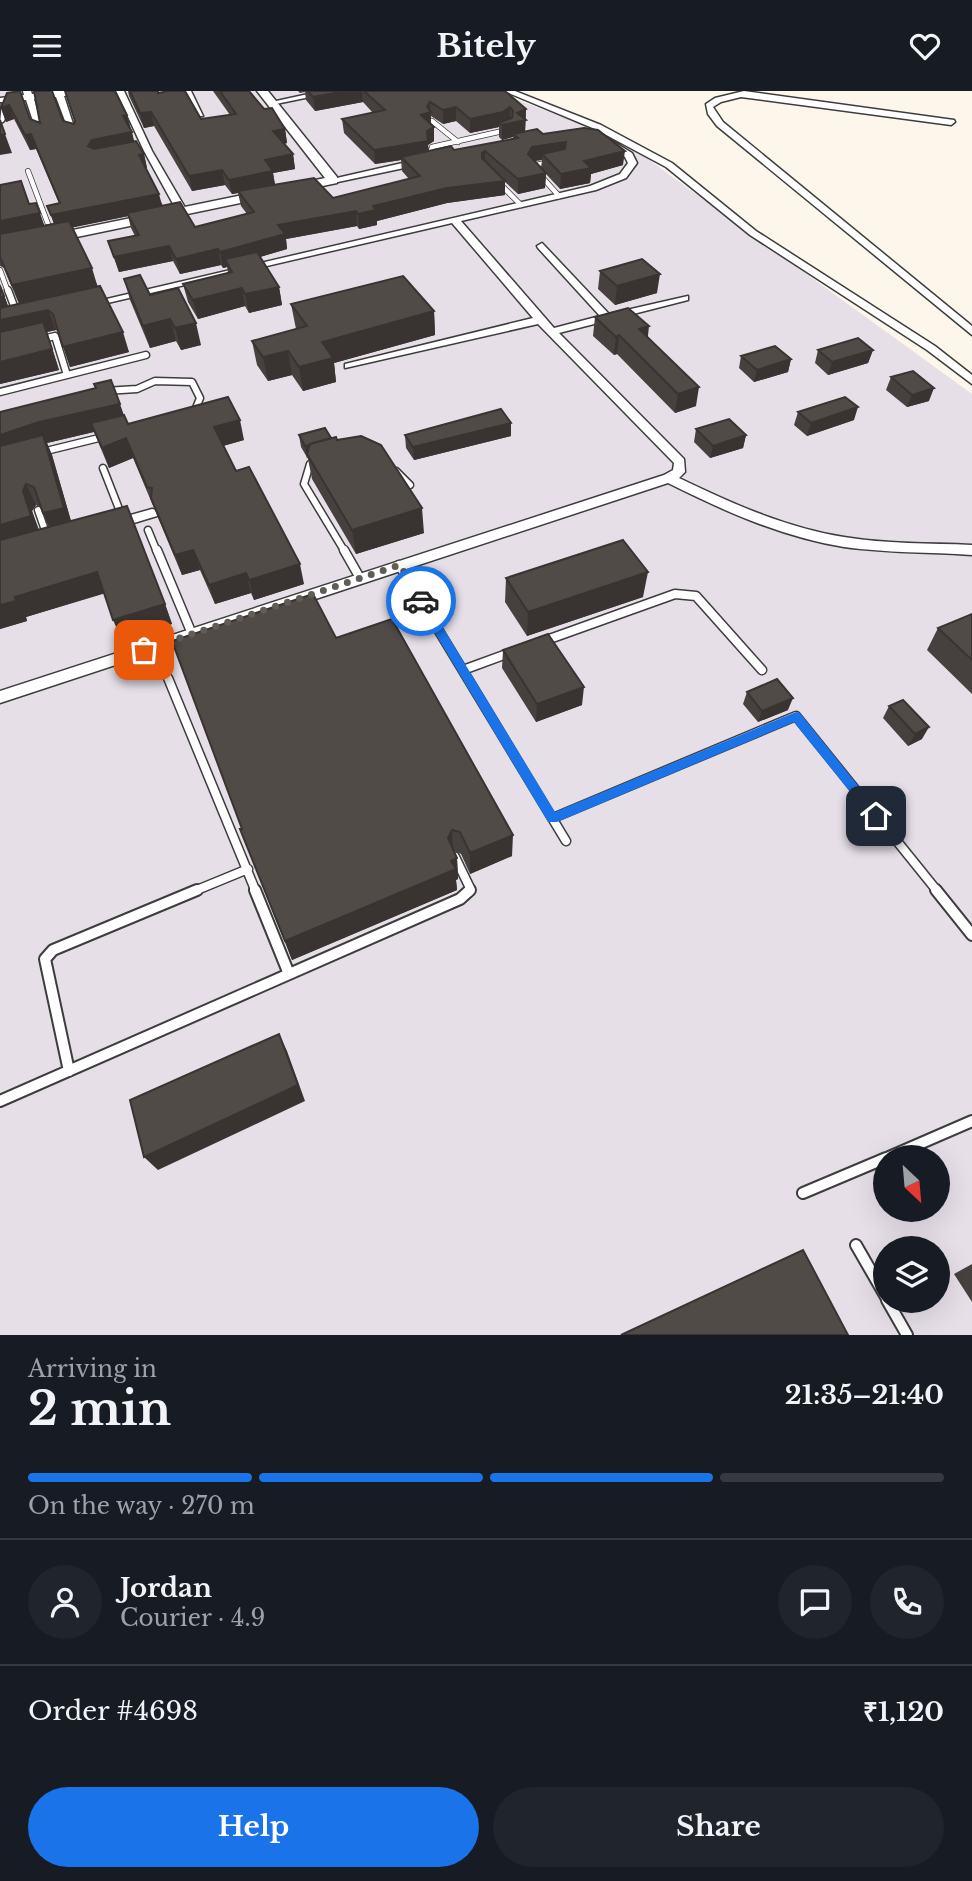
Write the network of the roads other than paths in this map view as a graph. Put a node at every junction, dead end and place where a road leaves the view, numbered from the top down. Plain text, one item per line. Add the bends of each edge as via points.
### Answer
1 (89, 91) edge
2 (120, 91) edge
3 (187, 91) edge
4 (262, 91) edge
5 (335, 91) edge
6 (508, 91) edge
7 (754, 91) edge
8 (58, 93) edge
9 (28, 95) edge
10 (743, 95) junction
11 (4, 100) edge
12 (271, 103) junction
13 (200, 114) edge
14 (0, 121) edge
15 (432, 121) edge
16 (951, 122) dead end
17 (508, 126) edge
18 (41, 133) edge
19 (75, 134) edge
20 (619, 137) junction
21 (597, 139) edge
22 (458, 142) junction
23 (608, 142) junction
24 (443, 157) joint
25 (562, 159) edge
26 (28, 171) dead end
27 (495, 179) edge
28 (333, 180) junction
29 (559, 196) junction
30 (521, 205) junction
31 (183, 211) junction
32 (455, 221) junction
33 (54, 238) junction
34 (542, 246) dead end
35 (0, 249) edge
36 (0, 269) edge
37 (684, 298) dead end
38 (73, 308) edge
39 (30, 313) edge
40 (15, 318) joint
41 (607, 318) junction
42 (540, 320) junction
43 (551, 332) junction
44 (972, 332) edge
45 (27, 342) edge
46 (146, 355) dead end
47 (349, 366) dead end
48 (67, 375) junction
49 (972, 381) edge
50 (0, 391) edge
51 (95, 392) edge
52 (185, 415) edge
53 (115, 434) edge
54 (38, 453) edge
55 (321, 461) edge
56 (103, 468) dead end
57 (393, 469) edge
58 (669, 478) junction
59 (410, 485) edge
60 (38, 510) edge
61 (152, 513) edge
62 (124, 521) junction
63 (99, 529) edge
64 (148, 530) dead end
65 (49, 543) edge
66 (972, 550) edge
67 (400, 565) junction
68 (359, 578) junction
69 (192, 634) junction
70 (538, 643) edge
71 (526, 647) edge
72 (463, 670) junction
73 (762, 670) dead end
74 (168, 678) dead end
75 (0, 697) edge
76 (553, 818) junction
77 (566, 841) dead end
78 (455, 857) edge
79 (248, 869) junction
80 (972, 935) edge
81 (289, 974) junction
82 (69, 1071) junction
83 (0, 1101) edge
84 (972, 1121) edge
85 (915, 1145) edge
86 (873, 1163) edge
87 (803, 1193) dead end
88 (856, 1245) dead end
89 (873, 1276) edge
90 (894, 1313) edge
91 (907, 1335) edge

1 - 8 street
2 - 31 street via 144,150
3 - 13 street
4 - 12 street
5 - 12 street
6 - 20 street
7 - 10 street
8 - 9 street
8 - 19 street
9 - 11 street
9 - 18 street
10 - 16 street
10 - 44 street via 709,106 720,124
11 - 14 street
12 - 28 street
15 - 22 lane
17 - 22 lane via 508,130
20 - 23 street
20 - 49 street via 669,165 753,233 931,348
21 - 23 street
22 - 24 lane via 432,147 431,151
23 - 29 street via 629,155 633,163 623,176
24 - 28 street
25 - 29 lane via 532,166
26 - 33 lane
27 - 30 lane
28 - 31 street
29 - 30 street
30 - 32 street
31 - 33 street
32 - 38 street
32 - 42 street
33 - 35 street
34 - 41 street
36 - 40 lane
37 - 41 street
39 - 40 street
41 - 43 street
42 - 43 street
42 - 47 street
43 - 58 street via 680,463 679,472
45 - 48 lane via 55,336
46 - 48 lane
48 - 50 lane
51 - 52 lane via 136,389 155,381 192,381 201,398 196,412
53 - 54 lane
55 - 68 lane via 310,464 304,484
56 - 62 lane
57 - 59 lane
58 - 66 street via 766,523 813,535 865,544
58 - 67 street
60 - 65 lane
61 - 62 street
62 - 63 street
64 - 69 lane
67 - 68 street
67 - 72 lane
68 - 69 street
69 - 75 street
70 - 73 lane via 676,594 696,596
71 - 72 lane
72 - 76 lane
74 - 79 lane
76 - 77 lane
76 - 80 lane via 796,716
78 - 81 lane via 470,888 468,894
79 - 81 lane
79 - 82 lane via 53,950 45,959
81 - 82 lane
82 - 83 lane
84 - 85 lane
86 - 87 lane
88 - 89 lane
90 - 91 lane

